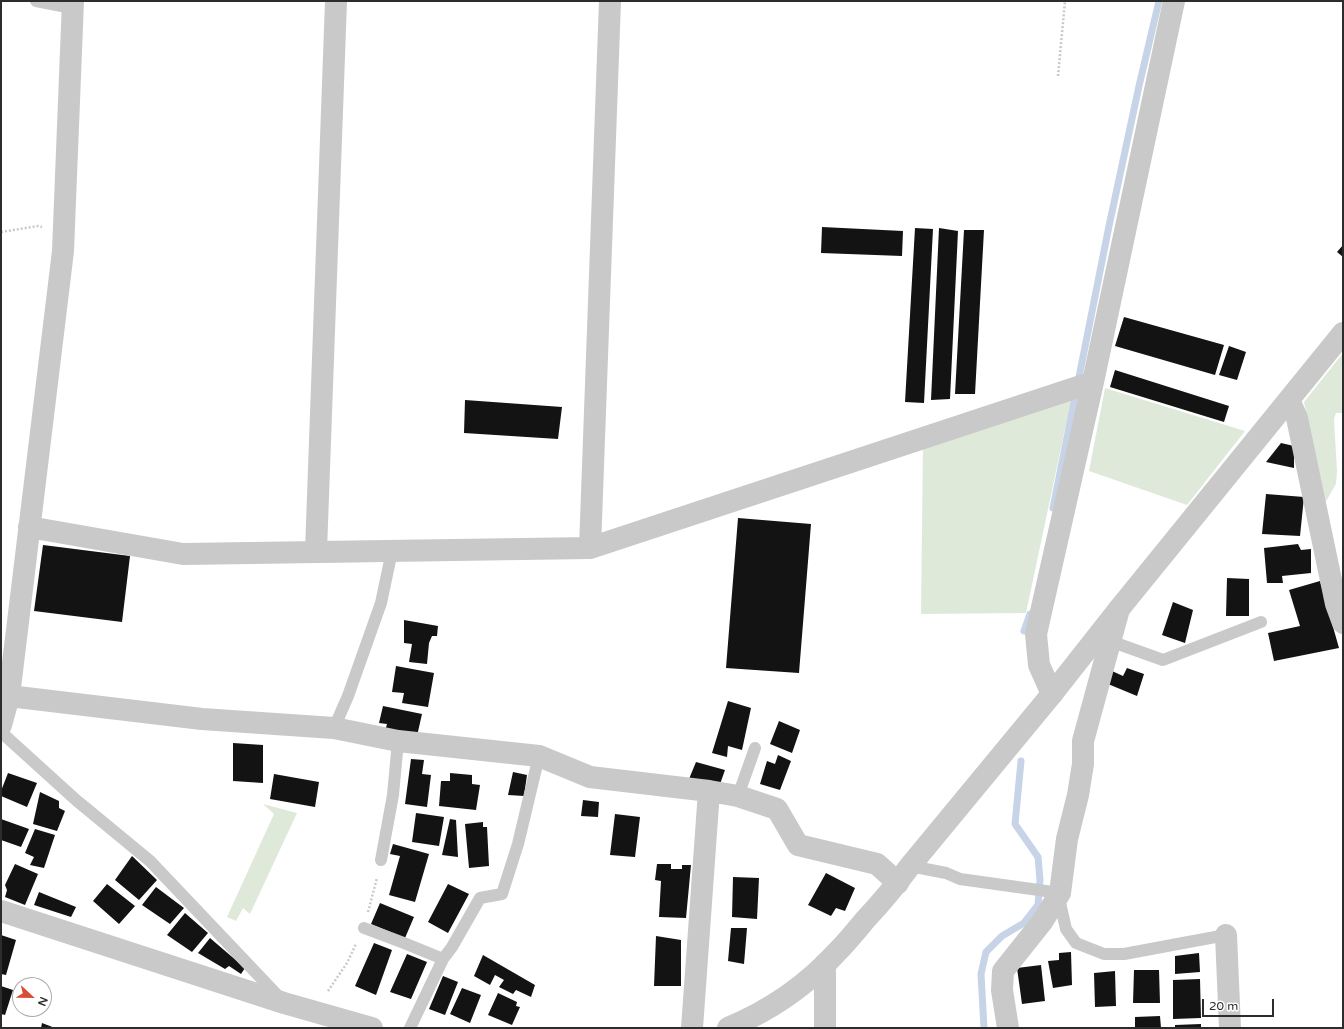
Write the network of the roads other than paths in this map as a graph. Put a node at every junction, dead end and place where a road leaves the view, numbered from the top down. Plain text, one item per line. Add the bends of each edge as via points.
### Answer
1 (36, 1) edge
2 (336, 1) edge
3 (610, 1) edge
4 (1174, 1) edge
5 (73, 4) edge
6 (1343, 333) edge
7 (1093, 382) junction
8 (1290, 400) junction
9 (29, 527) junction
10 (590, 548) junction
11 (316, 551) junction
12 (392, 551) junction
13 (1119, 609) junction
14 (1261, 622) dead end
15 (1343, 623) edge
16 (1110, 642) junction
17 (1052, 694) junction
18 (3, 716) edge
19 (334, 728) junction
20 (398, 741) junction
21 (755, 748) dead end
22 (539, 756) junction
23 (709, 791) junction
24 (738, 796) junction
25 (381, 860) road end
26 (904, 875) junction
27 (1058, 895) junction
28 (1, 911) edge
29 (364, 928) road end
30 (1226, 935) joint
31 (443, 959) junction
32 (825, 964) junction
33 (284, 1002) junction
34 (372, 1028) edge
35 (410, 1028) edge
36 (692, 1028) edge
37 (728, 1028) edge
38 (826, 1028) edge
39 (1008, 1028) edge
40 (1230, 1028) edge

1 - 5 lane
2 - 11 street
3 - 10 street
4 - 7 street
5 - 9 street via 63,251
6 - 8 street
7 - 10 street
7 - 17 street via 1036,634 1039,665
8 - 13 street
8 - 15 street via 1297,418 1336,604
9 - 11 street via 183,554
9 - 18 street
10 - 12 street
11 - 12 street
12 - 19 lane via 379,610
13 - 16 street
13 - 17 street
14 - 16 lane via 1163,660
16 - 27 street via 1083,741 1083,764 1078,795 1067,839
17 - 26 street
18 - 19 street via 202,720
18 - 33 lane via 76,800 150,861
19 - 20 street
20 - 22 street
20 - 25 lane via 393,795
21 - 24 lane
22 - 23 street via 590,777
22 - 31 lane via 518,844 502,894 480,898
23 - 24 street
23 - 36 street
24 - 26 street via 777,809 798,845 877,864
26 - 27 lane via 946,873 960,879
26 - 32 street
27 - 30 lane via 1066,929 1076,943 1104,954 1124,954
27 - 39 street via 1042,922 1003,971 1002,990
28 - 33 street
29 - 31 lane
30 - 40 street
31 - 35 lane
32 - 37 street via 782,999
32 - 38 street
33 - 34 street

